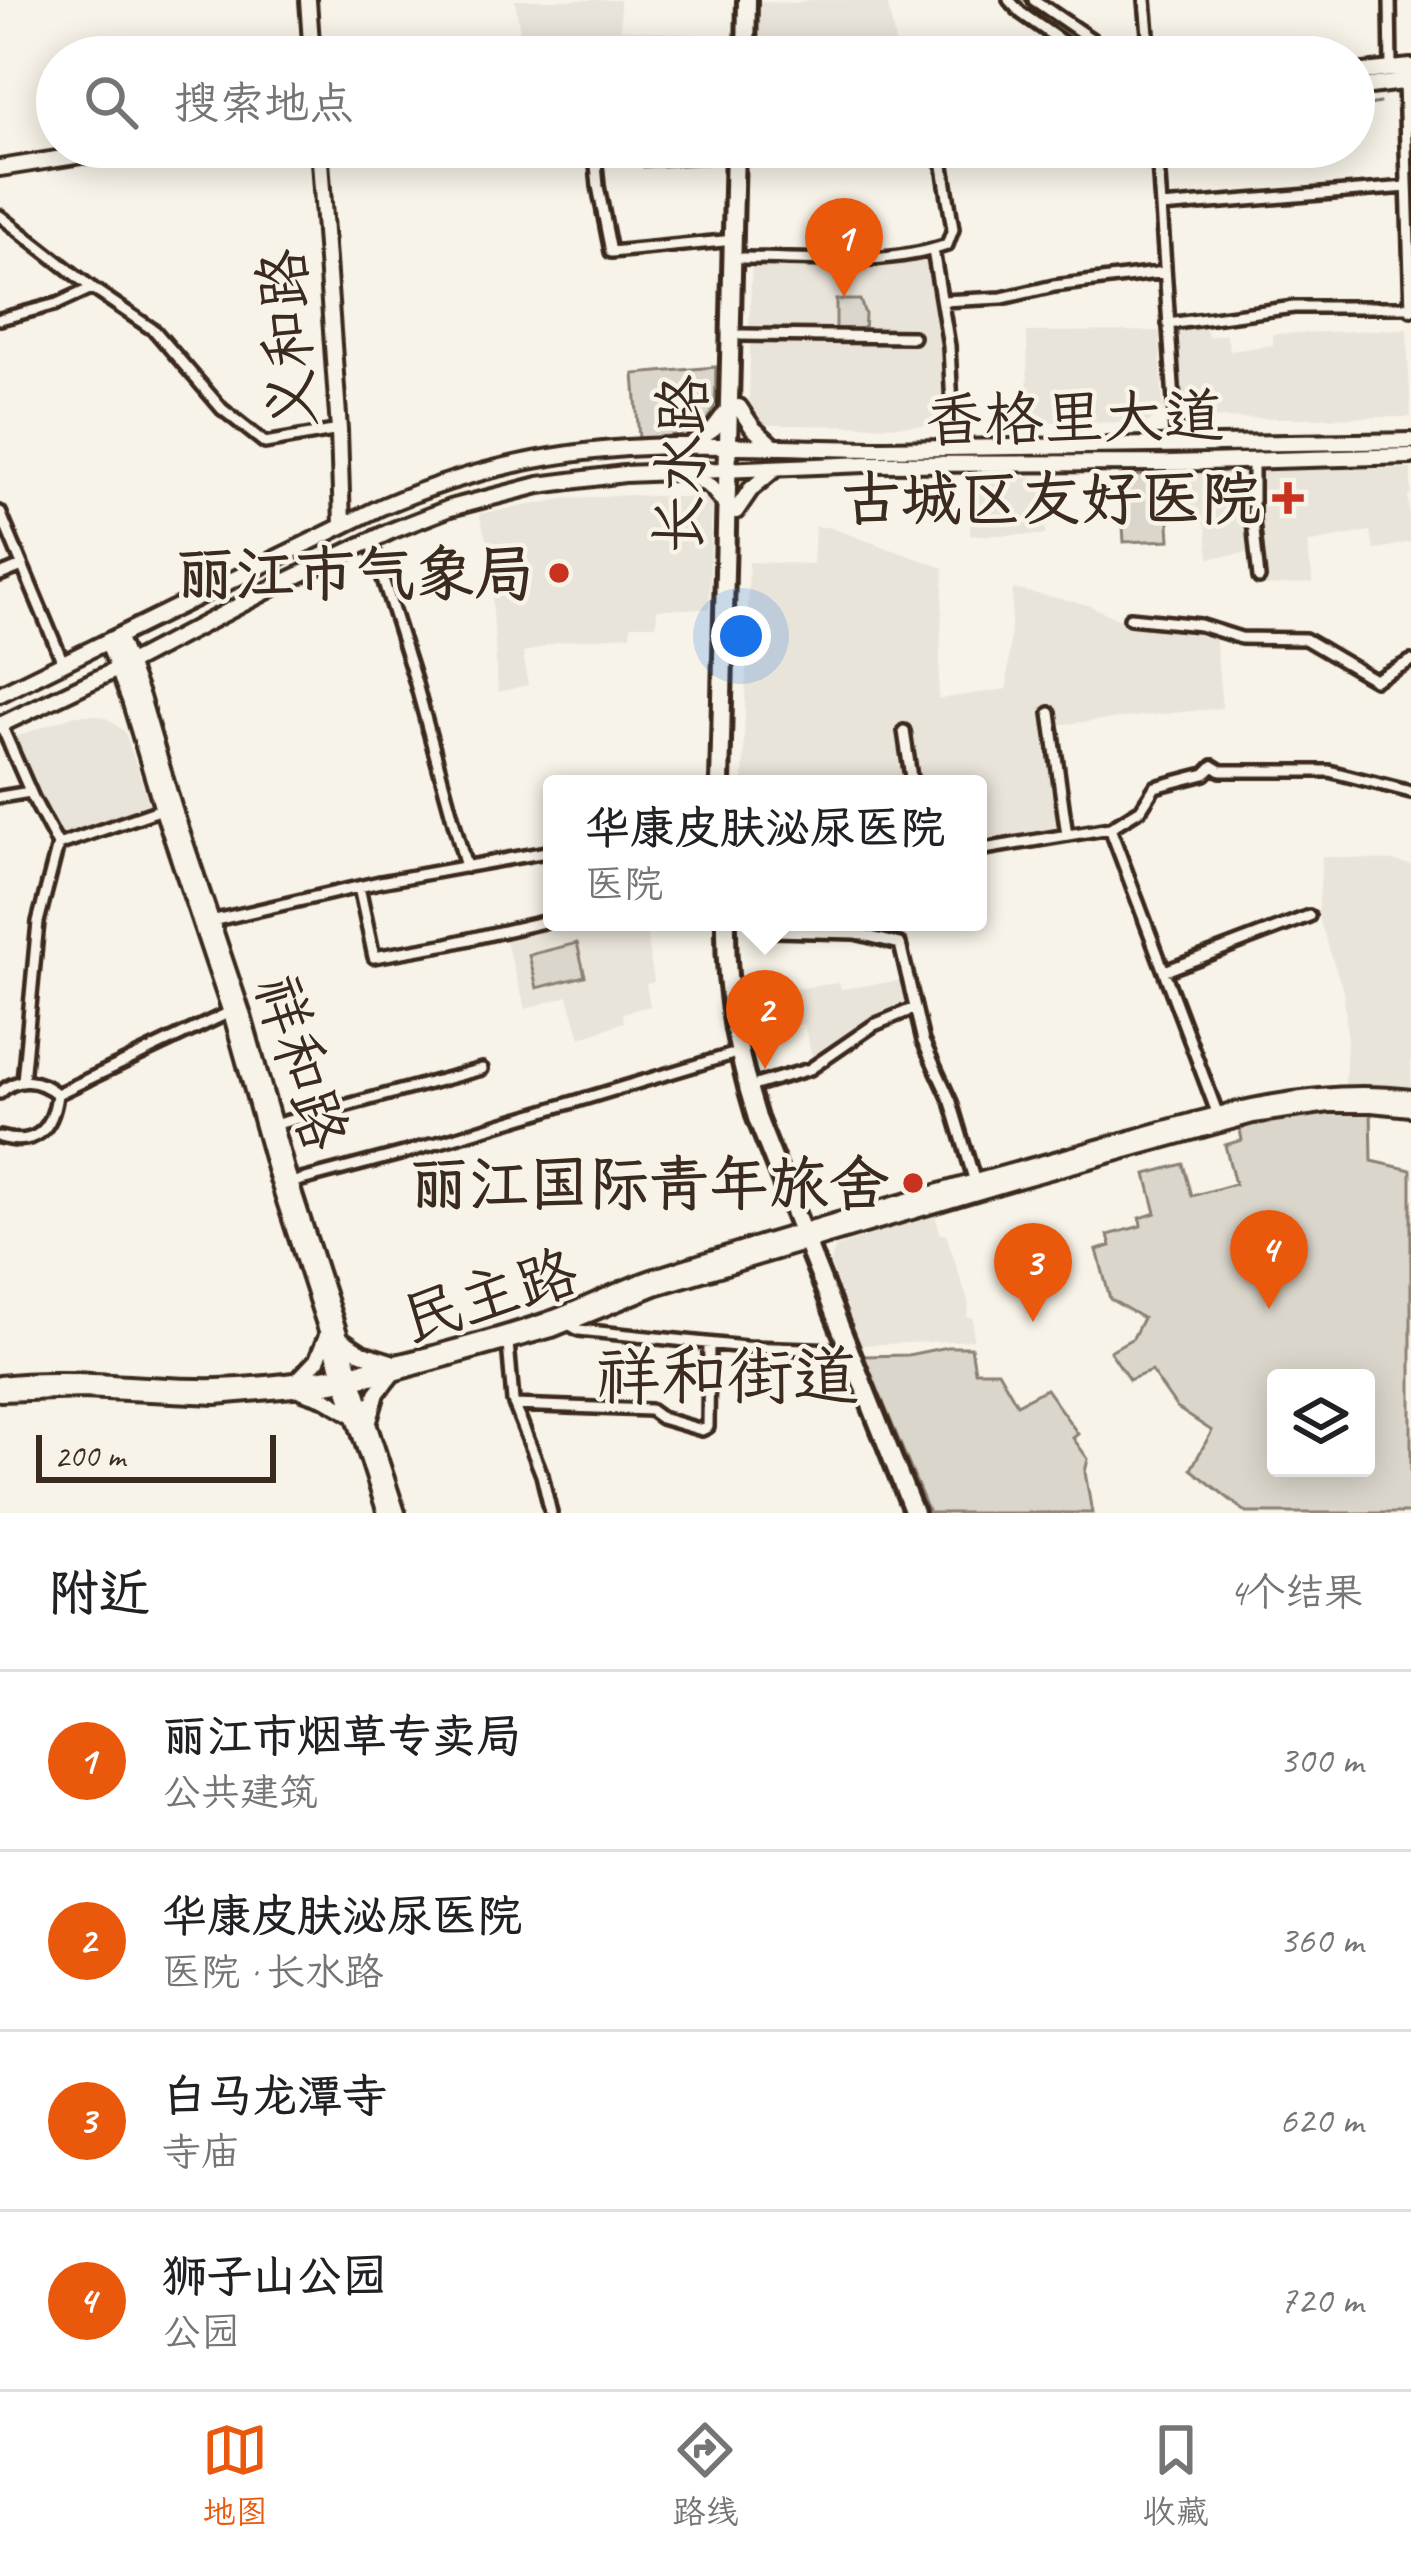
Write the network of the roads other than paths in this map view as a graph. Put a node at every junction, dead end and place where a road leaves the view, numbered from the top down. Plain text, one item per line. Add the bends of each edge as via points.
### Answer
1 (308, 0) edge
2 (743, 0) edge
3 (1009, 0) edge
4 (1034, 0) edge
5 (1145, 0) edge
6 (1390, 0) edge
7 (311, 36) edge
8 (742, 36) edge
9 (1056, 36) edge
10 (1087, 36) edge
11 (1148, 36) edge
12 (1411, 67) edge
13 (1391, 69) junction
14 (1375, 71) edge
15 (1408, 81) edge
16 (1375, 85) edge
17 (1408, 109) edge
18 (36, 163) edge
19 (0, 168) edge
20 (320, 168) edge
21 (596, 168) edge
22 (739, 168) edge
23 (740, 168) edge
24 (943, 168) edge
25 (1158, 168) edge
26 (1407, 187) junction
27 (1161, 207) junction
28 (0, 216) edge
29 (734, 240) junction
30 (933, 250) junction
31 (742, 258) junction
32 (1165, 272) junction
33 (92, 288) junction
34 (942, 301) junction
35 (1411, 309) edge
36 (0, 319) edge
37 (1168, 324) junction
38 (741, 335) junction
39 (914, 338) dead end
40 (735, 407) junction
41 (339, 430) junction
42 (1411, 441) edge
43 (686, 446) junction
44 (1177, 446) junction
45 (734, 447) junction
46 (774, 447) junction
47 (954, 448) junction
48 (1411, 456) edge
49 (1253, 460) junction
50 (776, 468) junction
51 (733, 470) junction
52 (686, 472) junction
53 (732, 509) junction
54 (0, 512) edge
55 (342, 525) junction
56 (370, 541) junction
57 (22, 566) junction
58 (0, 575) edge
59 (1259, 578) dead end
60 (1130, 618) dead end
61 (113, 641) junction
62 (1411, 661) edge
63 (64, 664) junction
64 (124, 666) junction
65 (1, 690) edge
66 (1050, 713) dead end
67 (0, 725) edge
68 (904, 731) dead end
69 (725, 775) edge
70 (911, 775) edge
71 (30, 791) junction
72 (1411, 792) edge
73 (0, 797) edge
74 (163, 808) junction
75 (1110, 828) junction
76 (1067, 835) junction
77 (58, 844) junction
78 (987, 848) edge
79 (543, 853) edge
80 (466, 867) junction
81 (359, 887) junction
82 (1309, 916) dead end
83 (211, 921) junction
84 (543, 922) edge
85 (722, 931) edge
86 (723, 931) edge
87 (773, 931) edge
88 (890, 931) edge
89 (891, 940) junction
90 (1165, 971) junction
91 (915, 1008) junction
92 (230, 1012) junction
93 (730, 1055) junction
94 (482, 1069) dead end
95 (23, 1081) junction
96 (747, 1088) junction
97 (0, 1093) edge
98 (57, 1094) junction
99 (1411, 1098) edge
100 (1411, 1108) edge
101 (1218, 1115) junction
102 (274, 1125) junction
103 (0, 1137) edge
104 (290, 1183) junction
105 (975, 1183) junction
106 (799, 1239) junction
107 (567, 1323) junction
108 (334, 1336) junction
109 (508, 1343) junction
110 (710, 1345) junction
111 (839, 1350) junction
112 (395, 1368) junction
113 (347, 1377) junction
114 (0, 1384) edge
115 (298, 1384) junction
116 (0, 1394) edge
117 (514, 1405) junction
118 (355, 1416) junction
119 (369, 1426) junction
120 (386, 1513) edge
121 (397, 1513) edge
122 (550, 1513) edge
123 (905, 1513) edge
124 (914, 1513) edge

1 - 7 main road
2 - 8 highway
3 - 9 street
4 - 10 street
5 - 11 street
6 - 13 street
12 - 13 main road
13 - 14 main road
15 - 16 main road
15 - 17 street
17 - 26 street
18 - 19 main road
20 - 41 main road, 义和路
21 - 29 street via 611,252
22 - 29 highway, 长水路
23 - 31 highway, 长水路
24 - 30 street via 953,233
25 - 27 street
26 - 27 street
26 - 35 street
27 - 32 street
28 - 33 street
29 - 40 highway, 长水路
30 - 31 street
30 - 34 street
31 - 38 highway, 长水路
32 - 34 street
32 - 37 street
33 - 36 street
33 - 41 street via 155,332 221,409 265,443
34 - 47 street
35 - 37 street via 1294,307
37 - 44 street
38 - 39 street
38 - 40 highway, 长水路
40 - 43 main road
40 - 45 highway, 长水路
40 - 46 main road
41 - 55 main road, 义和路
42 - 44 main road, 香格里大道
43 - 45 main road, 香格里大道
43 - 55 main road, 香格里大道 via 512,464 418,491
44 - 47 main road, 香格里大道
45 - 46 main road, 香格里大道
45 - 51 highway, 长水路
46 - 47 main road, 香格里大道
48 - 49 main road, 香格里大道
49 - 50 main road, 香格里大道
49 - 59 street
50 - 51 main road, 香格里大道
50 - 53 main road
51 - 52 main road, 香格里大道
51 - 53 highway, 长水路
52 - 53 main road
52 - 56 main road, 香格里大道 via 539,485
53 - 69 highway, 长水路
54 - 57 street
55 - 61 main road, 香格里大道
56 - 64 main road, 香格里大道
56 - 80 street
57 - 58 street
57 - 63 street
60 - 62 street via 1241,638 1306,640 1375,680
61 - 63 main road, 香格里大道
61 - 64 main road, 祥和路
63 - 65 main road, 香格里大道
64 - 67 main road, 香格里大道
64 - 74 main road, 祥和路
64 - 83 main road, 祥和路
66 - 76 street
67 - 71 street
68 - 70 street
71 - 73 street
71 - 77 street
72 - 75 street via 1330,771 1213,766 1155,787 1141,809
74 - 77 street
74 - 92 main road, 祥和路
75 - 76 street
75 - 90 street
76 - 78 street
77 - 95 street via 38,922
79 - 80 street
80 - 81 street
81 - 83 street
81 - 84 street via 374,957
82 - 90 street
83 - 102 main road, 祥和路
85 - 93 highway via 719,986
86 - 96 highway
87 - 89 street
88 - 89 street
89 - 91 street via 900,944
90 - 101 street
91 - 96 street via 809,1069
91 - 105 street
92 - 98 street
92 - 108 main road, 祥和路
93 - 104 street
93 - 106 highway via 748,1121
94 - 102 street
95 - 97 street
95 - 98 street
96 - 106 highway
98 - 103 street via 36,1137
99 - 101 main road, 民主路 via 1311,1096
100 - 106 main road, 民主路 via 1329,1104 1253,1115
101 - 105 main road, 民主路
102 - 104 main road, 祥和路
104 - 108 main road, 祥和路
105 - 106 main road, 民主路
106 - 107 main road, 民主路
106 - 111 highway
106 - 112 main road, 民主路 via 652,1278
106 - 124 highway
107 - 109 main road, 民主路
107 - 110 street
108 - 112 main road
108 - 113 main road, 祥和路
108 - 115 main road
109 - 112 main road, 民主路
109 - 117 street
110 - 111 street
110 - 117 street via 702,1430 650,1409
111 - 123 highway
112 - 113 main road, 民主路
112 - 119 main road via 377,1393
113 - 115 main road, 民主路
113 - 118 main road, 祥和路
113 - 119 main road, 祥和路
114 - 115 main road, 民主路
115 - 116 main road, 民主路 via 216,1396
115 - 118 main road
117 - 122 street
118 - 120 main road, 祥和路
119 - 121 main road, 祥和路

